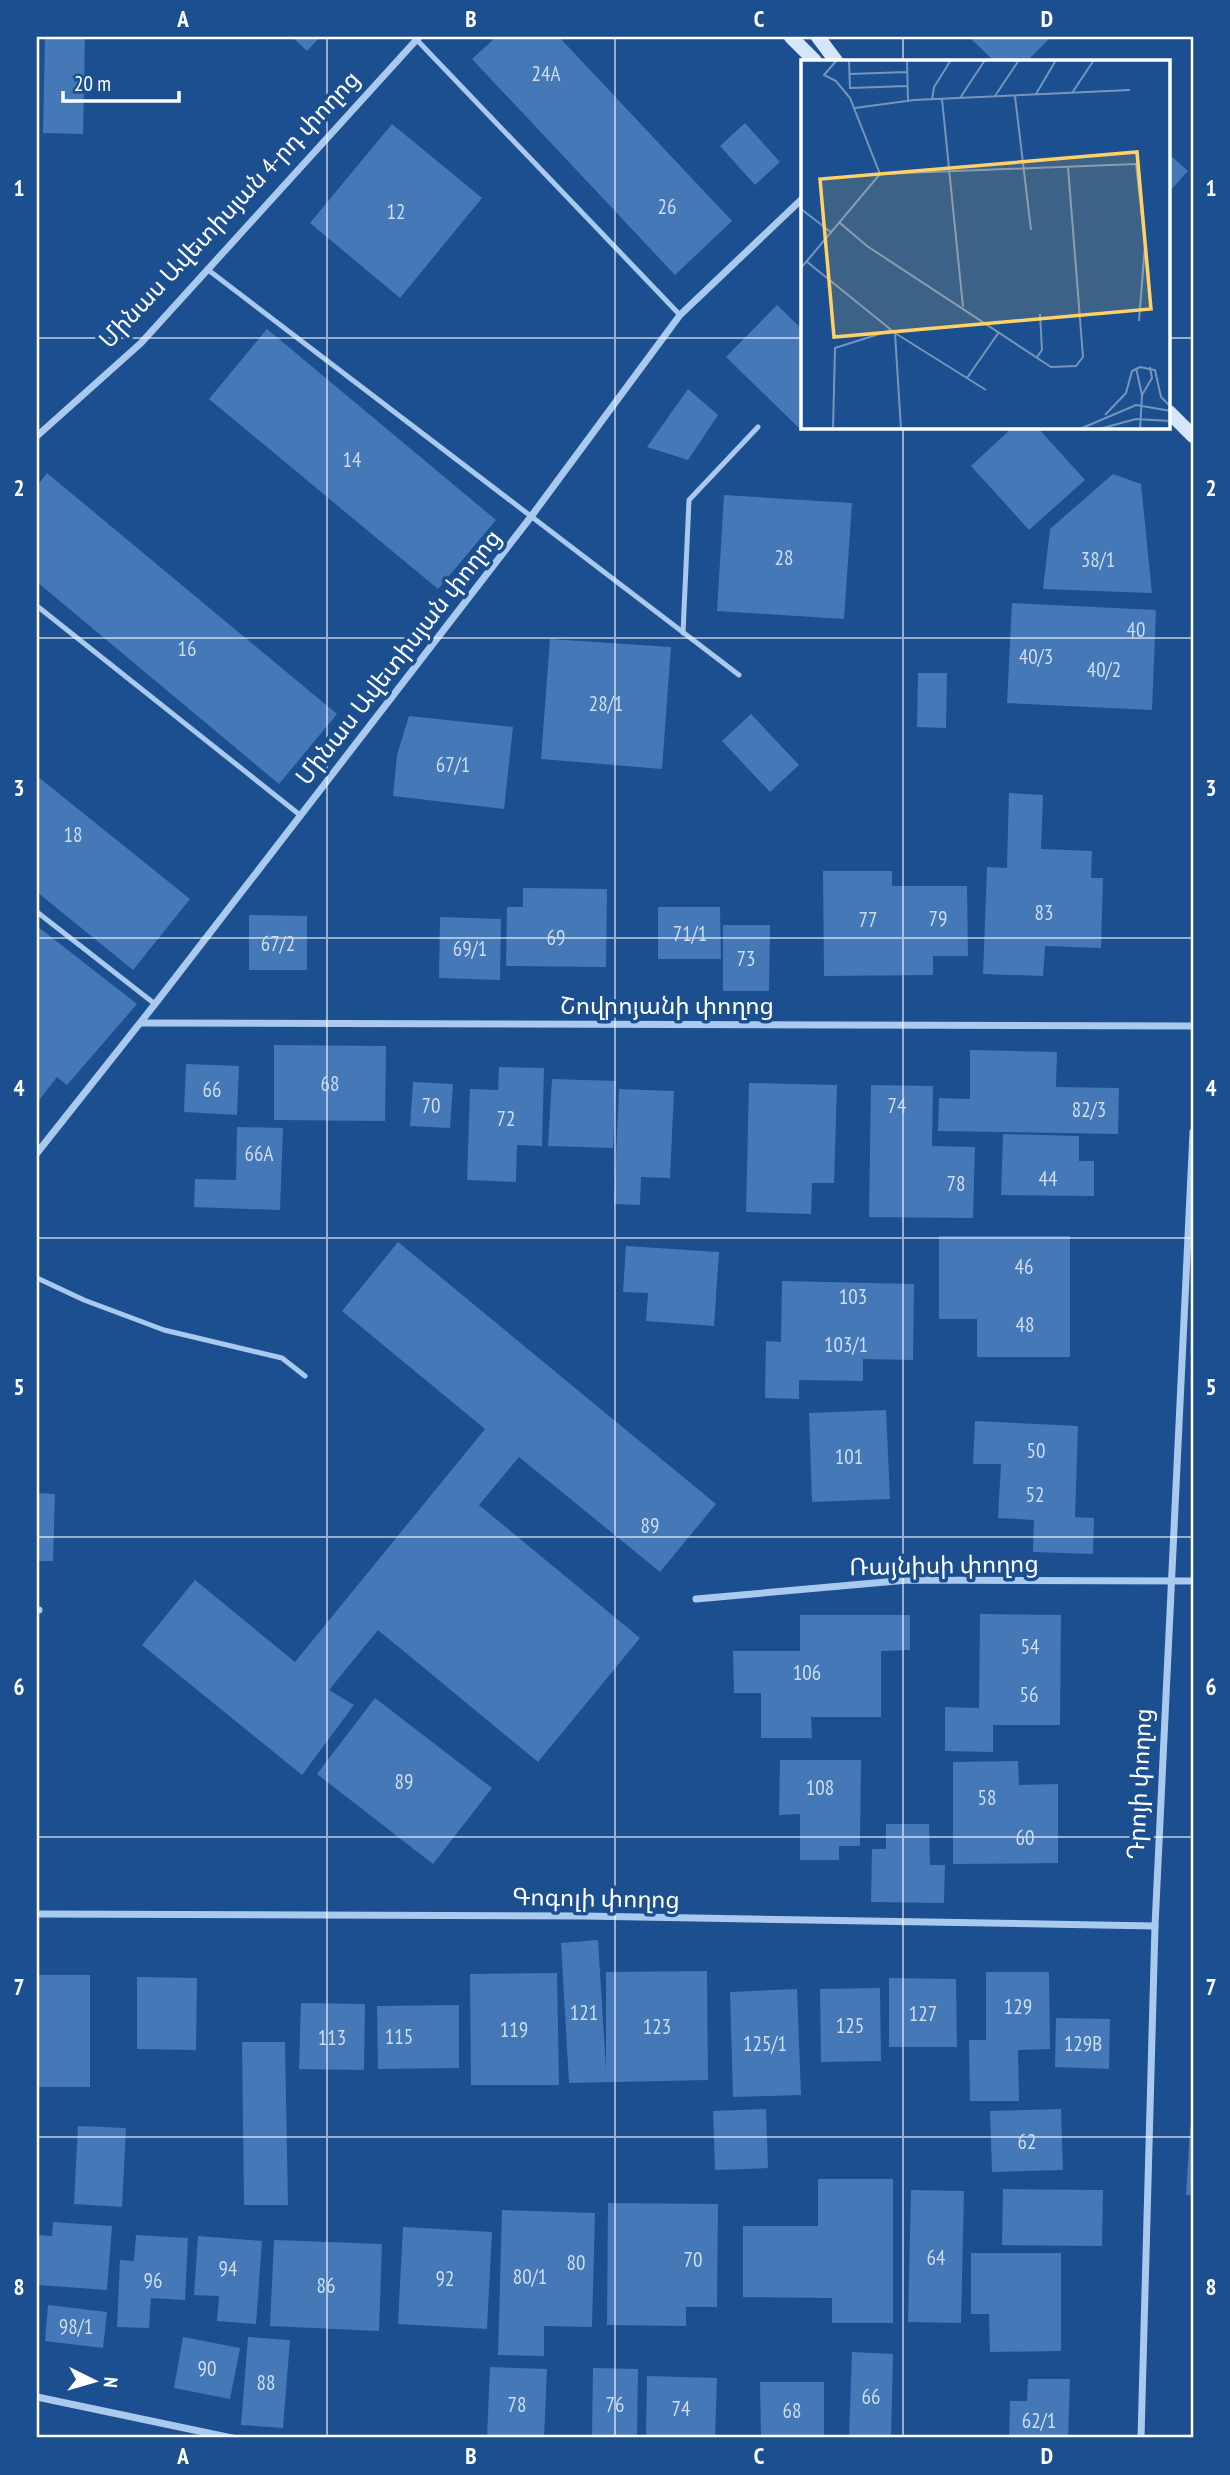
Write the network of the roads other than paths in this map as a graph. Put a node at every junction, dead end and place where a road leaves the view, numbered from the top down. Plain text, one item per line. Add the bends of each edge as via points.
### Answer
1 (791, 37) edge
2 (819, 37) edge
3 (417, 38) edge
4 (810, 57) edge
5 (835, 60) edge
6 (801, 200) edge
7 (207, 270) junction
8 (680, 315) junction
9 (1170, 413) edge
10 (758, 427) dead end
11 (37, 436) edge
12 (1193, 436) edge
13 (530, 518) junction
14 (37, 606) edge
15 (683, 633) junction
16 (739, 675) dead end
17 (300, 815) junction
18 (37, 912) edge
19 (155, 1004) junction
20 (141, 1023) junction
21 (1193, 1026) edge
22 (1193, 1132) edge
23 (37, 1153) edge
24 (37, 1278) edge
25 (305, 1376) dead end
26 (1193, 1581) edge
27 (1172, 1582) junction
28 (696, 1599) dead end
29 (37, 1914) edge
30 (1155, 1926) junction
31 (37, 2397) edge
32 (232, 2438) edge
33 (1140, 2438) edge

1 - 4 street
2 - 4 street
2 - 5 street
3 - 7 street, Մինաս Ավետիսյան 4-րդ փողոց
3 - 8 lane
6 - 8 street, Մինաս Ավետիսյան փողոց
7 - 11 street, Մինաս Ավետիսյան 4-րդ փողոց via 141,343
7 - 13 lane
8 - 13 street, Մինաս Ավետիսյան փողոց
9 - 12 street
10 - 15 lane via 690,500
13 - 15 lane
13 - 17 street, Մինաս Ավետիսյան փողոց
14 - 17 lane
15 - 16 lane
17 - 19 street, Մինաս Ավետիսյան փողոց
18 - 19 lane
19 - 20 street, Մինաս Ավետիսյան փողոց
20 - 21 street, Շովրոյանի փողոց
20 - 23 street, Մինաս Ավետիսյան փողոց
22 - 27 street, Դրոյի փողոց
24 - 25 lane via 164,1330 282,1358
26 - 27 street, Ռայնիսի փողոց
27 - 28 street, Ռայնիսի փողոց via 908,1580
27 - 30 street, Դրոյի փողոց
29 - 30 street, Գոգոլի փողոց via 570,1916
30 - 33 street, Դրոյի փողոց
31 - 32 street

